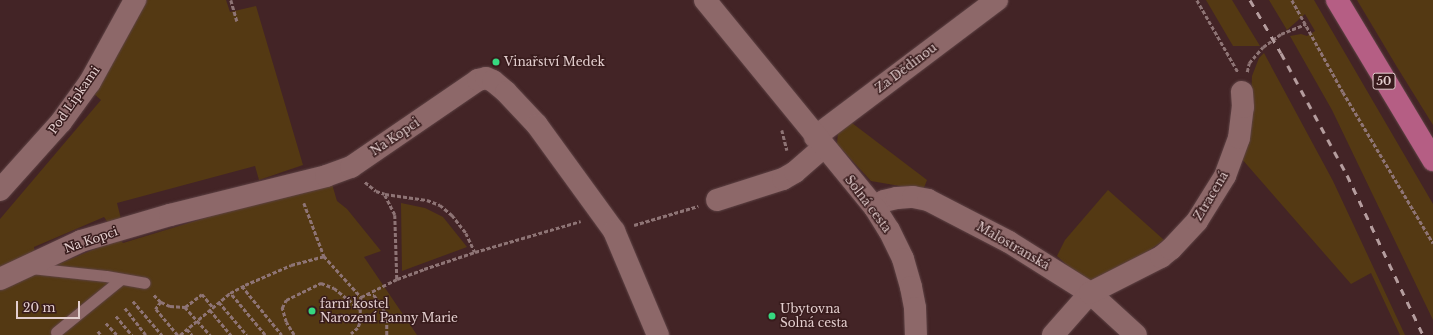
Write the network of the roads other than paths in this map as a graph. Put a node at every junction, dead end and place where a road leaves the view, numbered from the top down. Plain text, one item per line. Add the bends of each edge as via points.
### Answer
1 (135, 0) edge
2 (705, 0) edge
3 (997, 0) edge
4 (1337, 0) edge
5 (1242, 92) road end
6 (820, 142) junction
7 (1433, 160) edge
8 (0, 190) edge
9 (717, 200) road end
10 (874, 208) junction
11 (22, 267) junction
12 (0, 279) edge
13 (121, 279) junction
14 (144, 283) road end
15 (1090, 293) junction
16 (56, 332) dead end
17 (658, 335) edge
18 (916, 335) edge
19 (1053, 335) edge
20 (1136, 335) edge

1 - 8 street, Pod Lipkami via 90,82 61,122
2 - 6 street, Solná cesta
3 - 6 street, Za Dědinou
4 - 7 main road, 50
5 - 15 street, Ztracená via 1239,138 1225,176 1198,221 1161,257
6 - 9 street via 795,172 783,179
6 - 10 street, Solná cesta
10 - 15 street, Malostranská via 884,201 897,198 913,197 928,200 1009,242
10 - 18 street, Solná cesta via 896,244 905,266 914,303
11 - 12 street, Na Kopci
11 - 13 lane
11 - 17 street, Na Kopci via 81,241 170,215 297,184 351,167 478,80 486,78 506,92 537,125 608,223
13 - 14 lane
13 - 16 lane
15 - 19 street
15 - 20 street, Malostranská

